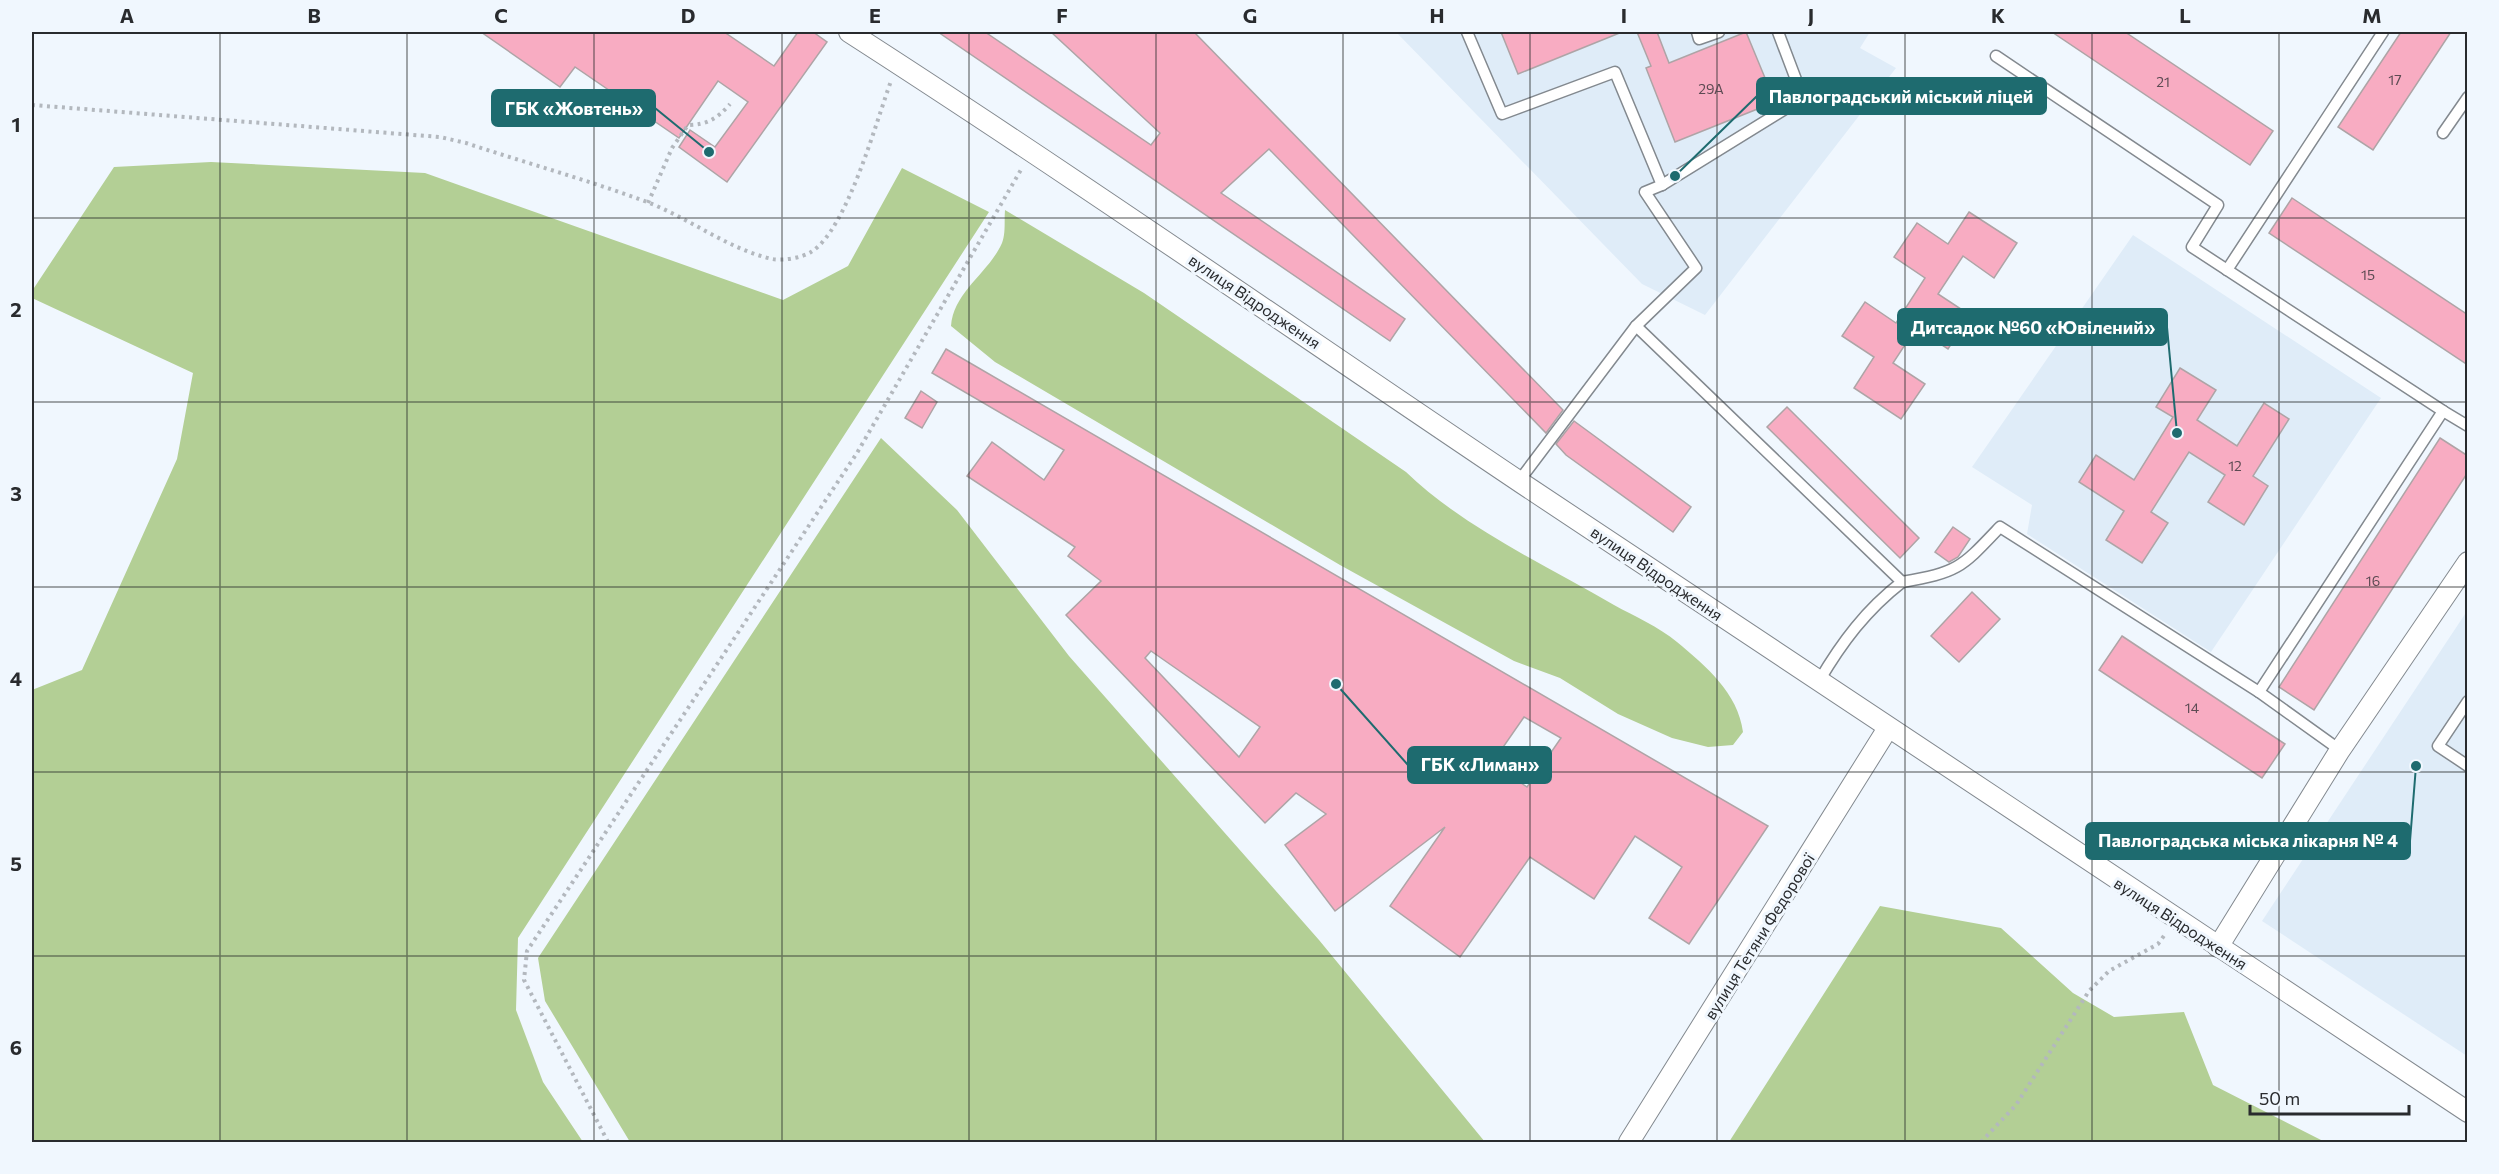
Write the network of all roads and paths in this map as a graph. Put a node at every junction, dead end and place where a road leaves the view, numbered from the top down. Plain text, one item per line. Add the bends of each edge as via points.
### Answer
1 (849, 32) edge
2 (1467, 32) edge
3 (1696, 32) edge
4 (1719, 32) edge
5 (1778, 32) edge
6 (2383, 32) edge
7 (1996, 56) dead end
8 (898, 63) junction
9 (2468, 97) edge
10 (730, 104) dead end
11 (32, 105) edge
12 (2443, 133) dead end
13 (1032, 151) junction
14 (1662, 185) junction
15 (648, 203) junction
16 (2227, 270) junction
17 (1636, 326) junction
18 (2443, 411) junction
19 (2468, 426) edge
20 (1519, 481) junction
21 (2468, 562) edge
22 (1902, 582) junction
23 (1819, 681) junction
24 (2259, 692) junction
25 (2468, 702) edge
26 (1888, 728) junction
27 (2340, 750) junction
28 (2468, 766) edge
29 (2176, 920) junction
30 (2218, 947) junction
31 (2468, 1112) edge
32 (608, 1143) edge
33 (1629, 1143) edge
34 (1981, 1143) edge

1 - 8 street, вулиця Відродження
2 - 14 lane via 1502,114 1615,72
3 - 4 lane via 1699,39
5 - 14 lane via 1803,98
6 - 16 lane
7 - 16 lane via 2218,205 2192,247
8 - 13 street, вулиця Відродження
8 - 15 path via 844,208 827,237 811,252 791,259 772,259
9 - 12 lane
10 - 15 path via 717,119 688,125 672,148
11 - 15 path via 440,137
13 - 20 street, вулиця Відродження
13 - 32 path via 857,453 527,951 524,980
14 - 17 lane via 1645,192 1696,268
16 - 18 lane
17 - 20 lane
17 - 22 lane
18 - 19 lane
18 - 24 lane
20 - 23 street, вулиця Відродження
21 - 27 street
22 - 23 lane via 1847,634
22 - 24 lane via 1963,566 2000,526
23 - 26 street, вулиця Відродження
24 - 27 lane
25 - 28 lane via 2438,746
26 - 29 street, вулиця Відродження
26 - 33 street, вулиця Тетяни Федорової
27 - 30 street
29 - 30 street, вулиця Відродження
29 - 34 path via 2158,944 2123,961 2090,991 2016,1105
30 - 31 street, вулиця Відродження

